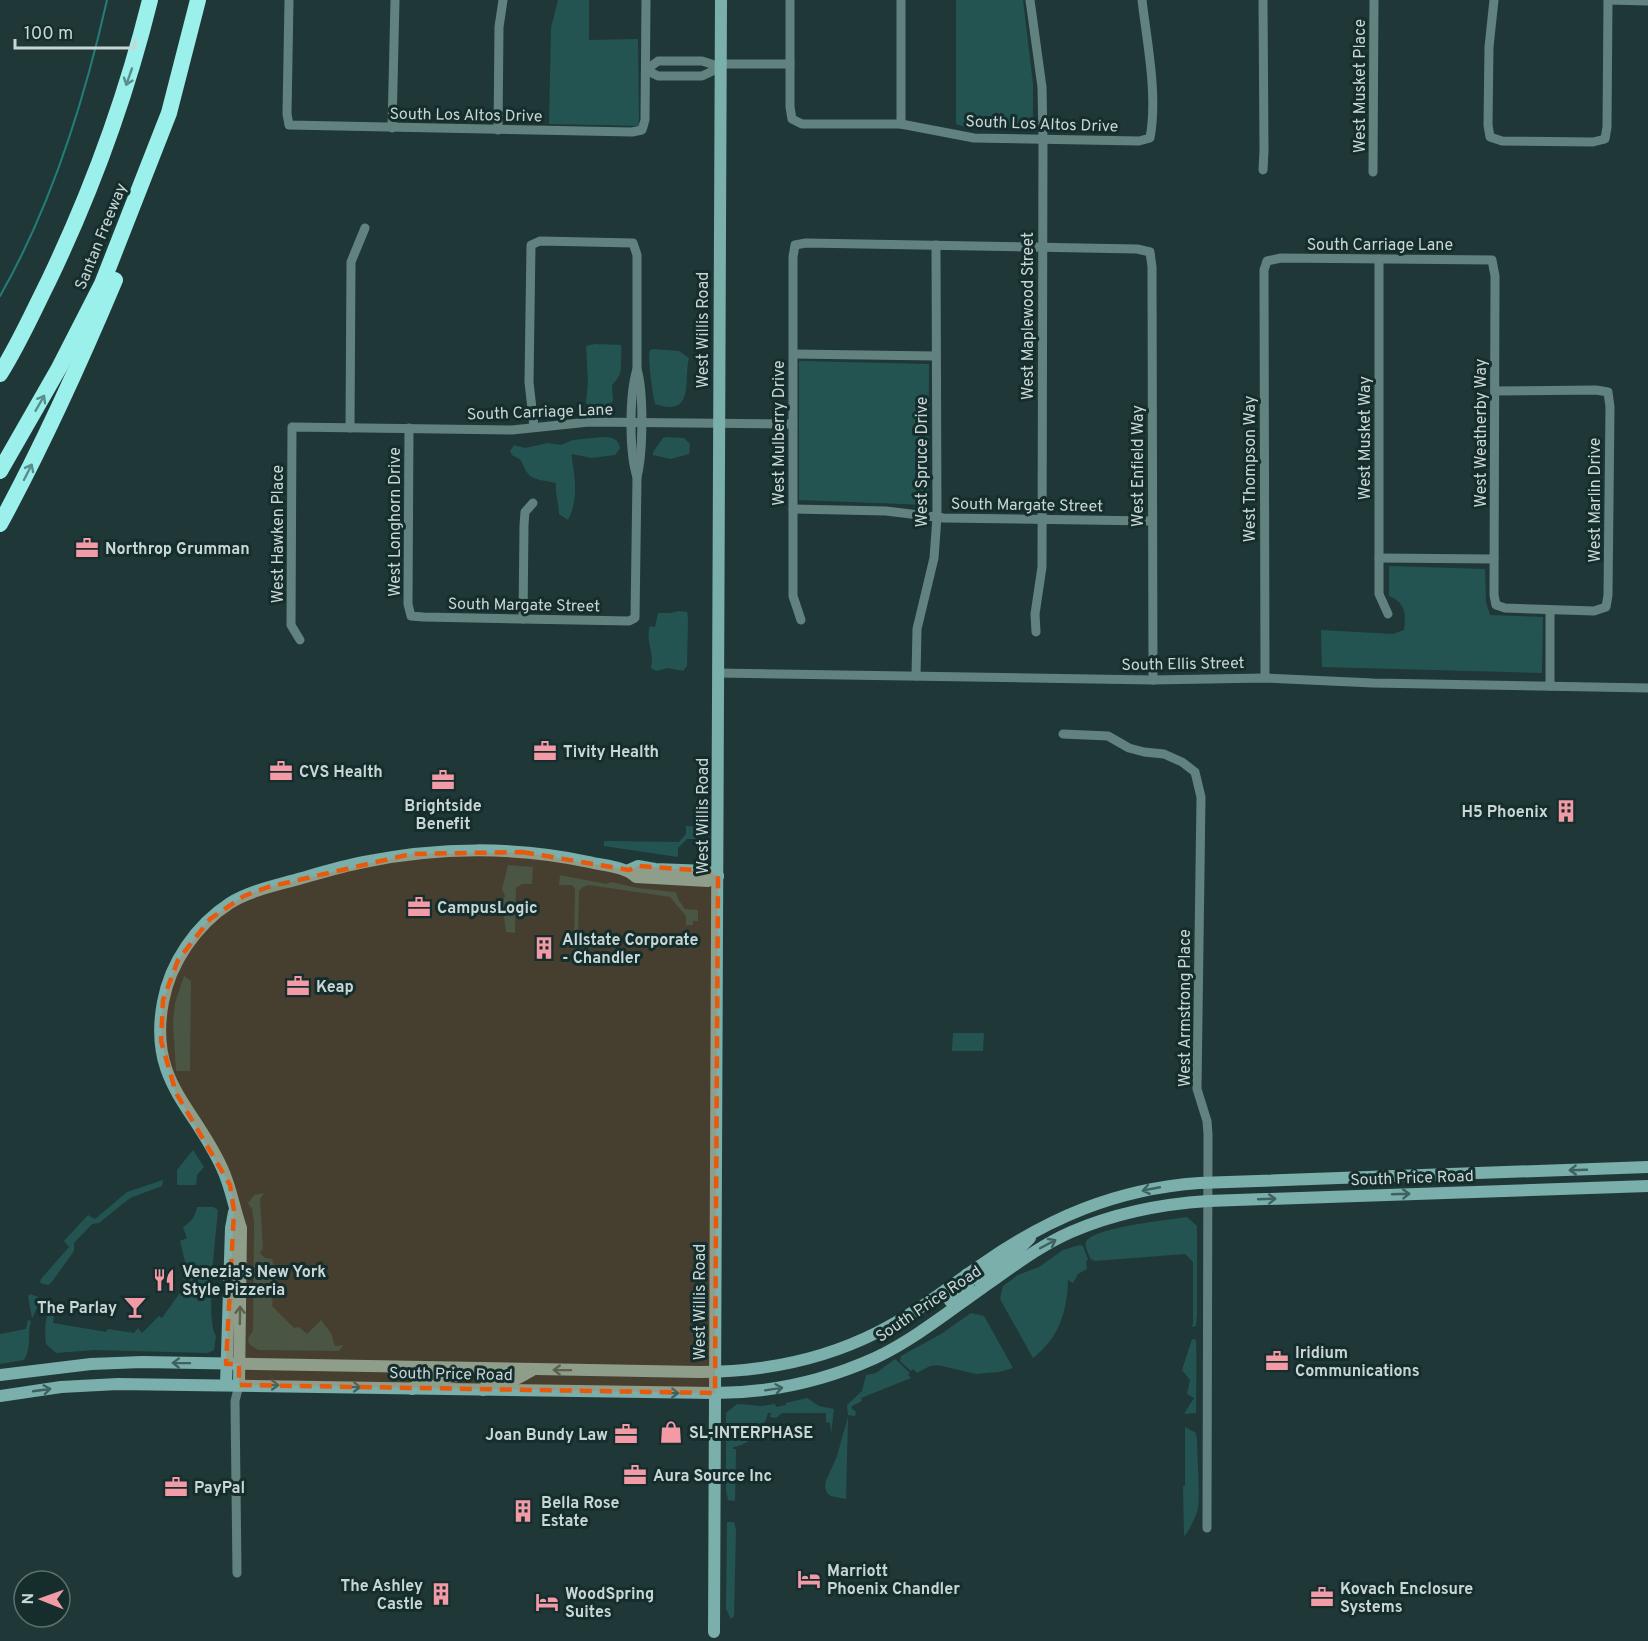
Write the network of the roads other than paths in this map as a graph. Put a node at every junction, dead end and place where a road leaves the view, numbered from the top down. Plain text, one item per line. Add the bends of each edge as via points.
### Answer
1 (150, 0) edge
2 (198, 0) edge
3 (289, 0) edge
4 (395, 0) edge
5 (503, 0) edge
6 (646, 0) edge
7 (721, 0) edge
8 (790, 0) edge
9 (901, 0) edge
10 (1030, 0) edge
11 (1142, 0) edge
12 (1263, 0) edge
13 (1374, 0) edge
14 (1494, 0) edge
15 (1608, 0) edge
16 (1648, 1) edge
17 (790, 64) junction
18 (721, 65) junction
19 (646, 69) junction
20 (169, 113) junction
21 (901, 124) junction
22 (392, 128) junction
23 (498, 130) junction
24 (1043, 140) junction
25 (1263, 170) dead end
26 (1373, 172) dead end
27 (365, 228) dead end
28 (936, 245) junction
29 (64, 247) junction
30 (1042, 248) junction
31 (1379, 260) junction
32 (1492, 260) joint
33 (1267, 261) joint
34 (794, 354) junction
35 (0, 356) edge
36 (936, 356) junction
37 (0, 374) edge
38 (1495, 391) junction
39 (636, 422) junction
40 (718, 424) junction
41 (793, 424) junction
42 (292, 427) joint
43 (534, 427) junction
44 (350, 428) junction
45 (409, 428) junction
46 (0, 471) edge
47 (533, 503) dead end
48 (793, 509) junction
49 (937, 517) junction
50 (1043, 520) junction
51 (1152, 521) junction
52 (0, 524) edge
53 (1379, 558) junction
54 (1494, 559) junction
55 (1550, 610) junction
56 (1388, 614) dead end
57 (411, 616) joint
58 (523, 619) junction
59 (801, 620) dead end
60 (1036, 632) dead end
61 (300, 640) dead end
62 (718, 673) junction
63 (916, 676) junction
64 (1265, 678) junction
65 (1153, 680) junction
66 (1550, 686) junction
67 (1648, 688) edge
68 (1063, 734) dead end
69 (718, 876) junction
70 (1648, 1167) edge
71 (1209, 1183) junction
72 (1648, 1186) edge
73 (1209, 1201) junction
74 (234, 1211) junction
75 (1039, 1228) junction
76 (967, 1274) junction
77 (982, 1288) junction
78 (907, 1340) junction
79 (226, 1364) junction
80 (239, 1364) junction
81 (469, 1368) junction
82 (535, 1369) junction
83 (716, 1372) junction
84 (0, 1375) edge
85 (226, 1385) junction
86 (239, 1385) junction
87 (412, 1389) junction
88 (483, 1390) junction
89 (715, 1393) junction
90 (0, 1396) edge
91 (235, 1401) junction
92 (1208, 1528) dead end
93 (237, 1573) dead end
94 (714, 1632) dead end

1 -> 29 highway, Santan Freeway via 135,60 105,148
2 - 20 highway, Santan Freeway
3 - 22 street, South Los Altos Drive via 289,125
4 - 22 street
5 - 23 street
6 - 19 street
7 - 18 main road, West Willis Road
8 - 17 street
9 - 21 street
10 - 24 street, West Maplewood Street via 1042,87
11 - 24 street, South Los Altos Drive via 1151,72 1149,138
12 - 25 street
13 - 26 street, West Musket Place
14 - 15 street via 1489,47 1490,137 1502,141 1593,142 1605,139 1608,127
15 - 16 street
17 - 18 street
17 - 21 street, South Los Altos Drive via 792,119 802,124
18 - 19 street via 658,61
18 - 19 street via 702,76 658,76
18 - 40 main road, West Willis Road
19 - 23 street, South Los Altos Drive via 642,130
46 -> 20 highway, Santan Freeway via 60,368 102,284
52 -> 20 highway via 74,377 118,273
21 - 24 street, South Los Altos Drive via 974,138
22 - 23 street, South Los Altos Drive
24 - 30 street, West Maplewood Street
27 - 44 street via 351,262
28 - 30 street
28 - 34 street, West Mulberry Drive via 795,244
28 - 36 street, West Spruce Drive
29 - 35 highway
29 - 37 highway, Santan Freeway via 17,347
30 - 50 street, West Maplewood Street
30 - 51 street, West Enfield Way via 1150,252
31 - 32 street, South Carriage Lane
31 - 33 street, South Carriage Lane
31 - 53 street, West Musket Way
32 - 38 street, West Weatherby Way
33 - 64 street, West Thompson Way
34 - 36 street
34 - 41 street, West Mulberry Drive
36 - 49 street, West Spruce Drive
38 - 54 street, West Weatherby Way
38 - 55 street, West Marlin Drive via 1608,392 1606,607 1594,611
39 - 40 street, South Carriage Lane
39 - 43 street, South Carriage Lane
39 - 43 street via 633,383 637,369 637,255 633,243 540,241 531,245 529,382
39 - 58 street, South Margate Street via 632,461 637,477 635,618
40 - 41 street, South Carriage Lane
40 - 62 main road, West Willis Road
41 - 48 street, West Mulberry Drive
42 - 44 street, South Carriage Lane
42 - 61 street, West Hawken Place via 291,625
43 - 45 street, South Carriage Lane
44 - 45 street, South Carriage Lane
45 - 57 street, West Longhorn Drive
47 - 58 street via 525,512
48 - 49 street, South Margate Street via 886,511
48 - 59 street, West Mulberry Drive via 792,596
49 - 50 street, South Margate Street
49 - 63 street, West Spruce Drive via 934,558 917,629
50 - 51 street, South Margate Street
50 - 60 street, West Maplewood Street
51 - 65 street, West Enfield Way
53 - 54 street
53 - 56 street, West Musket Way via 1379,594
54 - 55 street, West Weatherby Way via 1496,605
55 - 66 street
57 - 58 street, South Margate Street
62 - 63 street, South Ellis Street
62 - 69 main road, West Willis Road
63 - 65 street, South Ellis Street
64 - 65 street, South Ellis Street
64 - 66 street, South Ellis Street
66 - 67 street, South Ellis Street
68 - 71 street, West Armstrong Place via 1108,736 1129,748 1164,754 1195,772 1201,797 1197,1089 1207,1121
69 - 74 main road via 708,871 638,866 629,870 522,852 411,854 268,887 244,896 210,919 178,960 163,1000 160,1041 164,1065 176,1093 222,1166
69 - 83 main road, West Willis Road
70 -> 71 main road, South Price Road
71 - 73 street, West Armstrong Place
71 -> 75 main road, South Price Road via 1127,1194 1064,1215
73 -> 72 main road, South Price Road
77 -> 73 main road, South Price Road via 1037,1250 1100,1221 1132,1211
73 - 92 street, West Armstrong Place
74 - 79 main road
80 -> 74 main road via 241,1228
75 - 76 main road, South Price Road
75 - 77 main road via 982,1277
76 - 78 main road via 966,1287 923,1321
76 - 83 main road, South Price Road via 902,1320 847,1347 791,1364
77 - 78 main road, South Price Road
89 -> 78 main road, South Price Road via 763,1390 821,1379
79 - 80 main road, South Price Road
79 -> 84 main road, South Price Road via 90,1364
79 - 85 main road
80 - 81 main road, South Price Road
80 - 86 main road
81 - 82 main road, South Price Road
81 - 87 main road via 458,1376 426,1379
83 -> 82 main road, South Price Road
82 - 88 main road via 511,1380 493,1381
83 - 89 main road, West Willis Road
85 - 86 main road, South Price Road
90 -> 85 main road, South Price Road via 90,1385
85 - 91 street
86 -> 87 main road, South Price Road
86 - 91 street
87 - 88 main road, South Price Road
88 -> 89 main road, South Price Road
89 - 94 main road, West Willis Road
91 - 93 street

